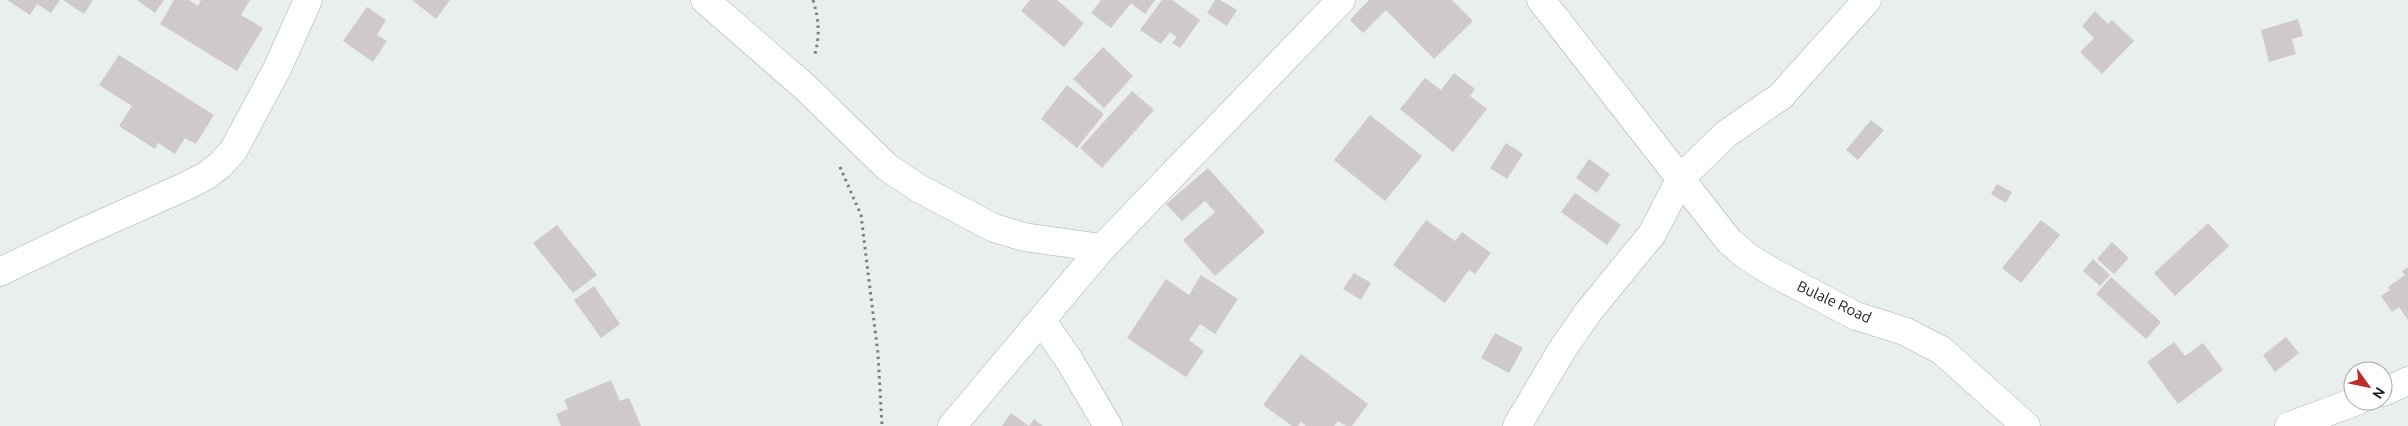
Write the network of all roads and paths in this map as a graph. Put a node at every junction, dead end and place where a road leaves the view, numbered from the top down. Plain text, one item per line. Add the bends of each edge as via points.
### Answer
1 (308, 0) edge
2 (705, 0) edge
3 (813, 0) edge
4 (1340, 0) edge
5 (1541, 0) edge
6 (1867, 0) edge
7 (806, 88) junction
8 (838, 160) dead end
9 (1681, 178) junction
10 (1102, 248) junction
11 (0, 272) edge
12 (1042, 321) junction
13 (2408, 381) edge
14 (2393, 388) edge
15 (2343, 406) edge
16 (882, 426) edge
17 (952, 426) edge
18 (1108, 426) edge
19 (1517, 426) edge
20 (2026, 426) edge
21 (2289, 426) edge

1 - 11 street via 238,143 220,165 184,187
2 - 7 street
3 - 7 path via 820,36
4 - 10 street
5 - 9 street, Bulale Road
6 - 9 street via 1781,96 1726,134
7 - 10 street via 887,167 920,190 994,228 1024,237
8 - 16 path via 861,214 878,354
9 - 19 street via 1652,234 1589,311
9 - 20 street, Bulale Road via 1730,241 1748,257 1856,316 1904,331 1941,350
10 - 12 street
12 - 17 street
12 - 18 street
13 - 14 street
15 - 21 street

